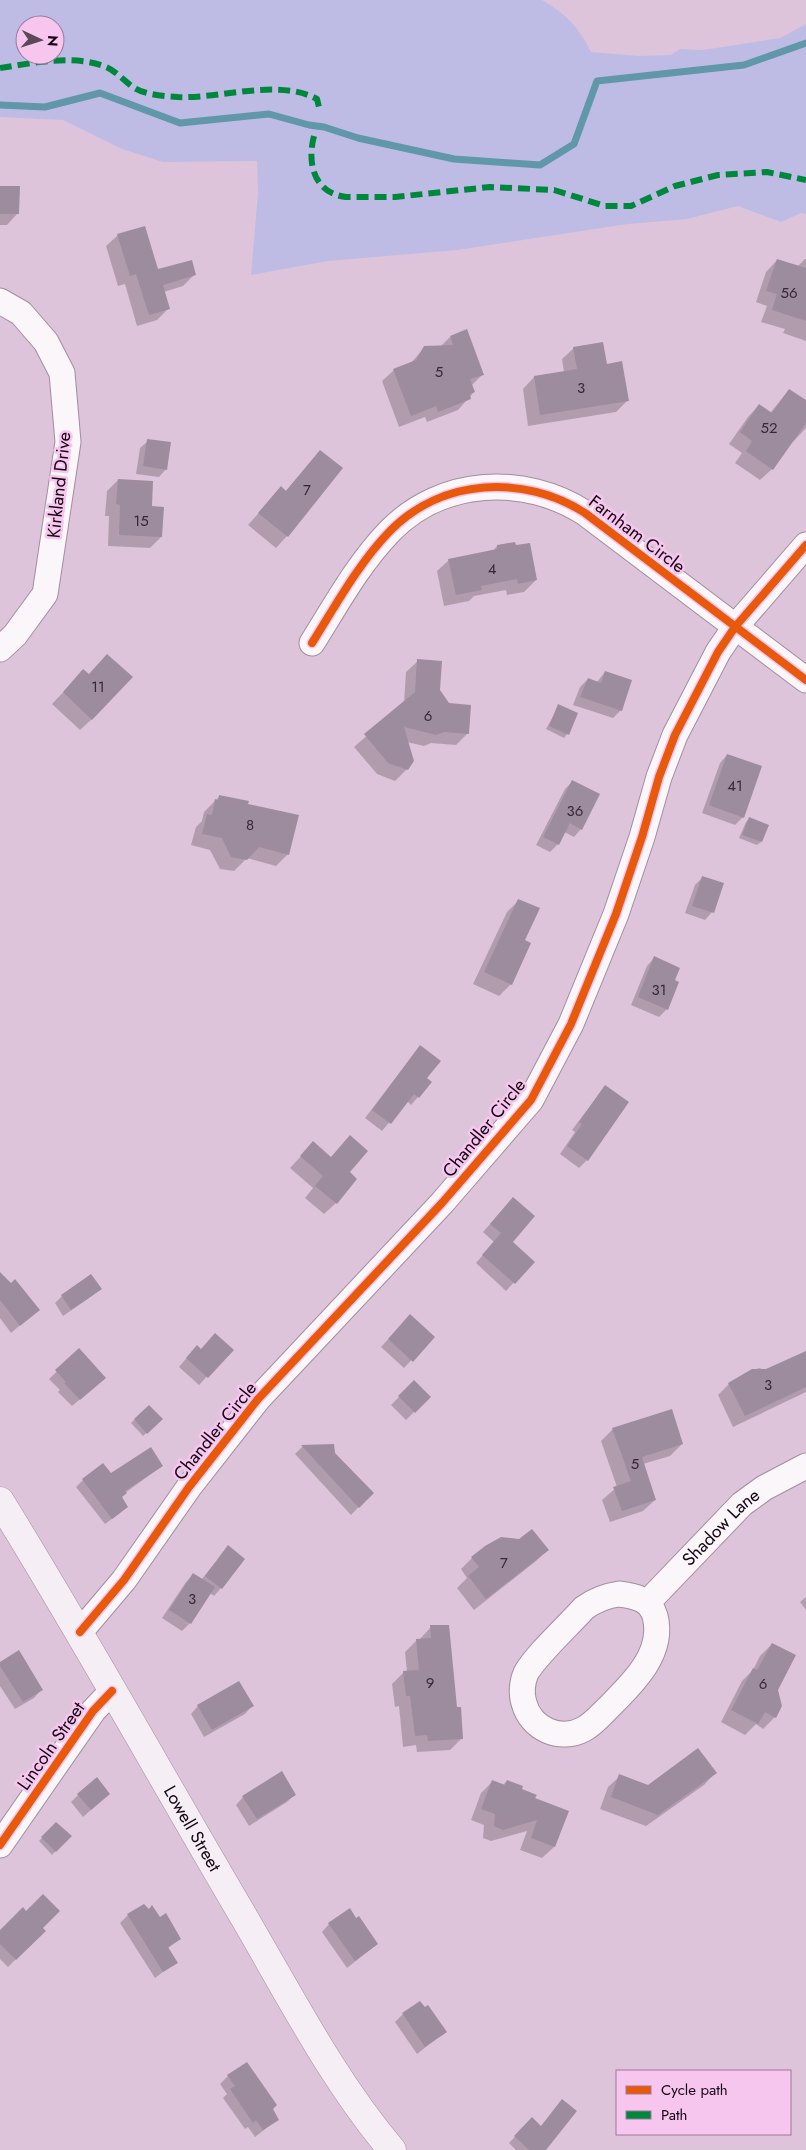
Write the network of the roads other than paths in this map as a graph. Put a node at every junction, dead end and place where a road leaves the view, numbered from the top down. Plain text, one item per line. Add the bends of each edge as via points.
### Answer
1 (0, 300) edge
2 (806, 545) edge
3 (735, 627) junction
4 (312, 643) dead end
5 (0, 649) edge
6 (806, 680) edge
7 (806, 1466) edge
8 (0, 1501) edge
9 (647, 1603) junction
10 (80, 1632) junction
11 (112, 1691) junction
12 (0, 1845) edge
13 (392, 2150) edge

1 - 5 street, Kirkland Drive via 21,313 46,342 62,373 68,442 45,594 15,635
2 - 3 street, Chandler Circle
3 - 4 street, Farnham Circle via 576,507 537,491 496,486 444,496 399,523 373,550
3 - 6 street, Farnham Circle
3 - 10 street, Chandler Circle via 718,652 676,735 659,777 616,914 571,1024 530,1100 442,1203 258,1399 189,1487 124,1580
7 - 9 street, Shadow Lane via 764,1488 742,1504
8 - 10 main road, Lowell Street
9 - 9 street via 626,1595 605,1596 584,1608 565,1628 532,1665 524,1680 523,1701 536,1723 556,1733 579,1731 589,1726 622,1694 641,1673 656,1644 656,1623
10 - 11 main road, Lowell Street
11 - 12 street, Lincoln Street via 93,1711
11 - 13 main road, Lowell Street via 322,2052

